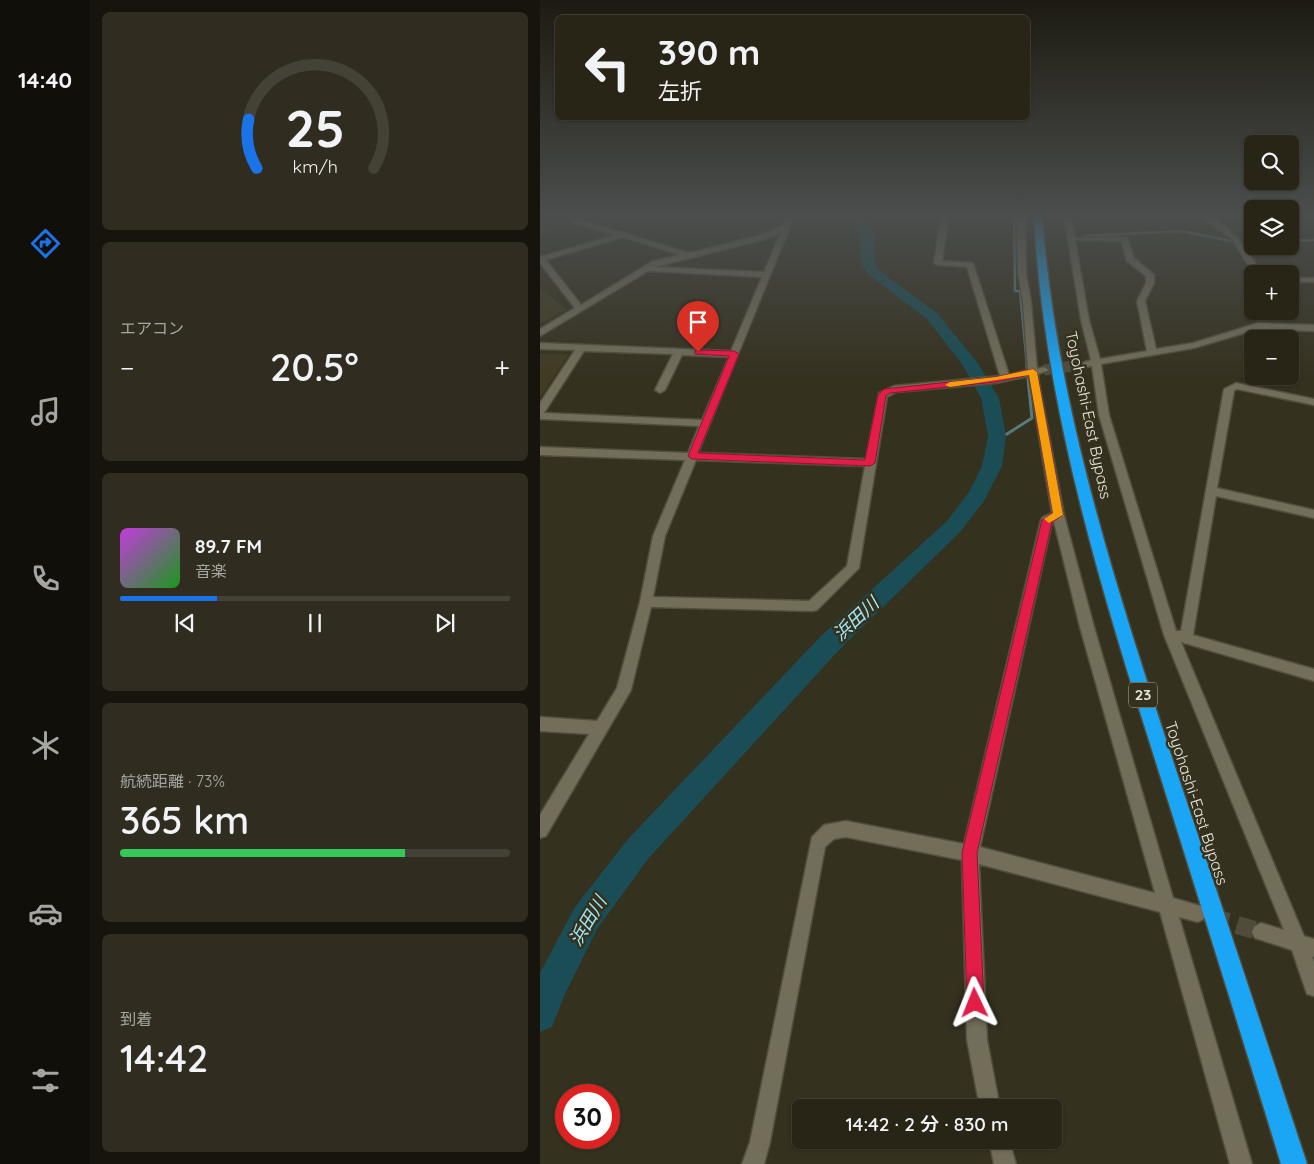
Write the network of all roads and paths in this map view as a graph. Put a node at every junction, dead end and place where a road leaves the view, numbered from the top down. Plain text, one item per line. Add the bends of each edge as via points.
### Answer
1 (547, 268) edge
2 (769, 268) edge
3 (971, 268) edge
4 (1022, 268) edge
5 (1042, 268) edge
6 (1079, 268) edge
7 (1142, 268) edge
8 (646, 269) joint
9 (767, 274) junction
10 (1299, 280) edge
11 (1314, 280) edge
12 (580, 310) junction
13 (1314, 328) edge
14 (540, 333) edge
15 (540, 346) edge
16 (582, 348) junction
17 (679, 352) junction
18 (1152, 352) junction
19 (734, 354) junction
20 (1096, 362) junction
21 (1081, 364) tunnel mouth
22 (1038, 371) junction
23 (1001, 379) junction
24 (660, 390) dead end
25 (1314, 402) edge
26 (540, 411) edge
27 (540, 416) edge
28 (706, 423) junction
29 (540, 451) edge
30 (692, 456) junction
31 (870, 463) junction
32 (1212, 491) junction
33 (1314, 514) edge
34 (1058, 515) junction
35 (646, 602) junction
36 (1178, 636) junction
37 (1314, 675) edge
38 (540, 724) edge
39 (601, 728) junction
40 (540, 830) edge
41 (970, 853) junction
42 (1166, 904) junction
43 (1198, 913) tunnel mouth
44 (1261, 932) tunnel mouth
45 (1306, 945) edge
46 (1314, 987) edge
47 (988, 1099) edge
48 (1001, 1149) edge
49 (753, 1164) edge
50 (1005, 1164) edge
51 (1240, 1164) edge
52 (1294, 1164) edge

1 - 12 street
2 - 9 street
3 - 23 street
4 - 22 street
5 - 52 highway, Toyohashi-East Bypass / 23 via 1065,408 1102,558 1133,665
6 - 20 street via 1085,320
7 - 18 street via 1150,275 1150,283 1141,301
8 - 9 street
8 - 12 street
9 - 19 street
10 - 11 street
12 - 14 street
13 - 18 street via 1258,326 1194,345
15 - 16 street
16 - 17 street
16 - 26 street
17 - 19 street
17 - 24 street
18 - 20 street
19 - 28 street
20 - 21 street
20 - 36 street via 1104,415
22 - 23 street
22 - 34 street
23 - 31 street via 894,389 882,395
25 - 32 street via 1231,387
27 - 28 street
28 - 30 street
29 - 30 street
30 - 31 street
30 - 35 street via 659,536
31 - 35 street via 853,568 812,606
32 - 33 street
32 - 36 street
34 - 41 street via 1047,520
34 - 42 street
35 - 39 street via 624,690
36 - 37 street
36 - 45 street
38 - 39 street
39 - 40 street
41 - 42 street
41 - 47 street via 977,1040
41 - 49 street via 846,829 830,831 818,843
42 - 43 street
42 - 51 street
44 - 45 street
45 - 46 street
48 - 50 street

